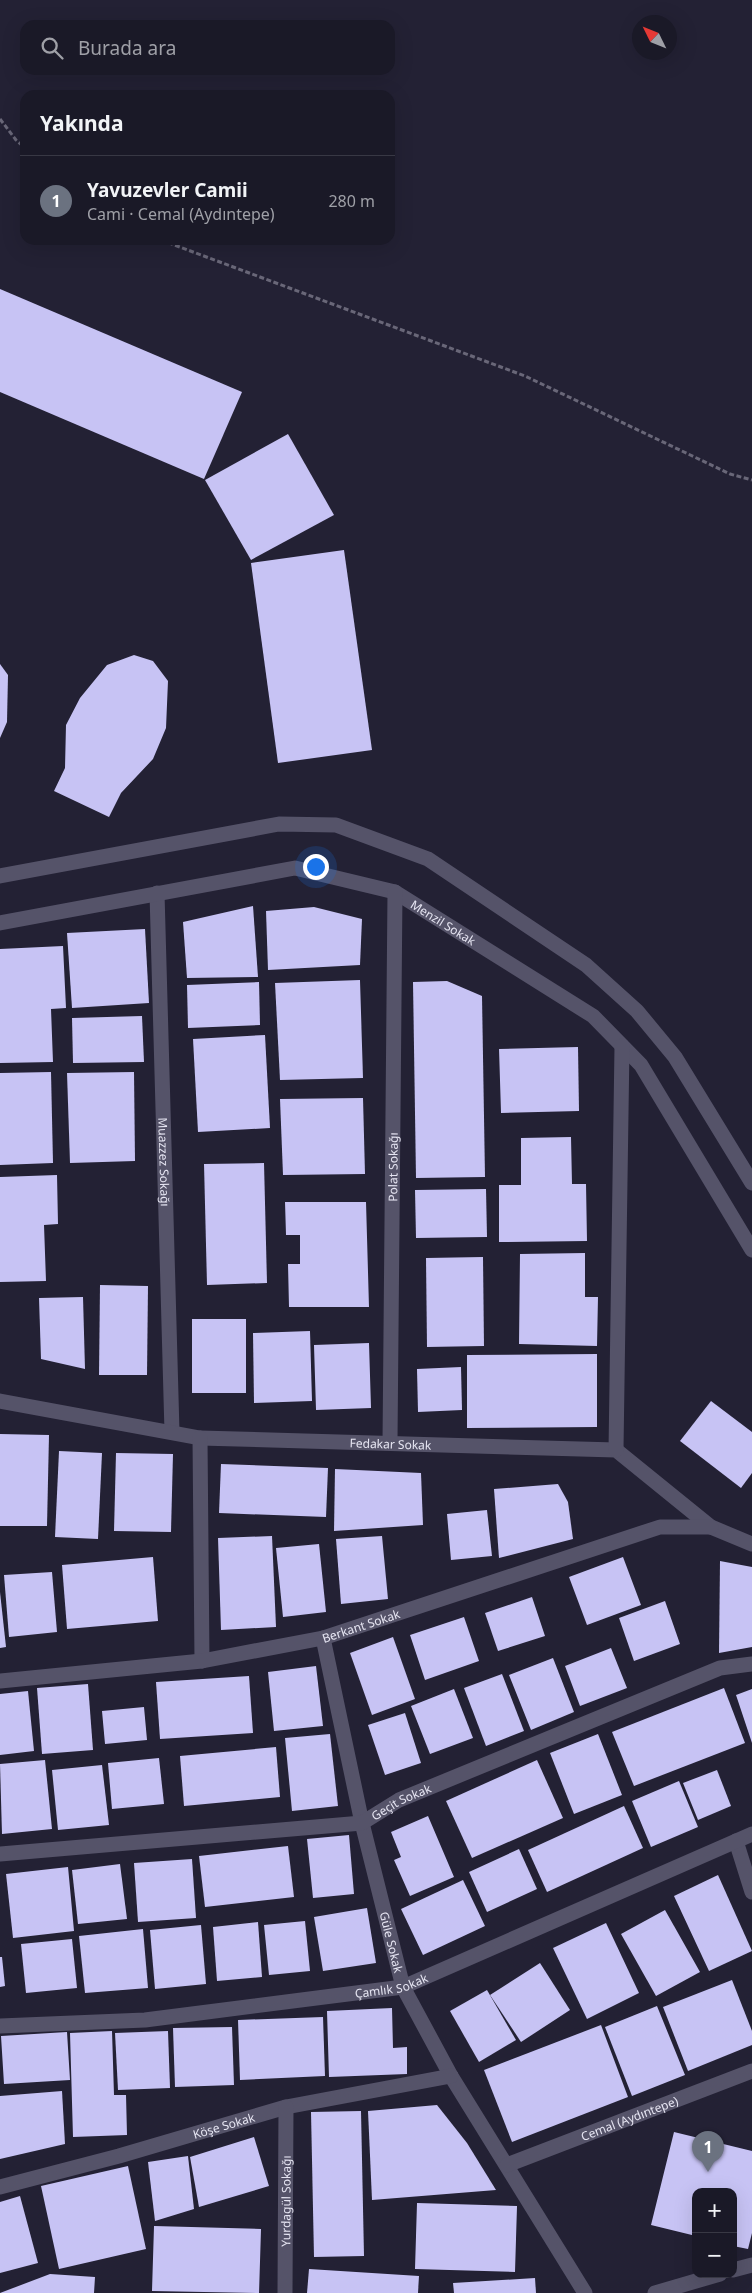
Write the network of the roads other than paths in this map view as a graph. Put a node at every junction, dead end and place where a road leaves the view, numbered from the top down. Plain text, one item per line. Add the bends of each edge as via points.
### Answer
1 (0, 876) edge
2 (395, 892) junction
3 (157, 893) junction
4 (0, 923) edge
5 (622, 1046) junction
6 (752, 1183) edge
7 (752, 1250) edge
8 (0, 1401) edge
9 (172, 1432) junction
10 (200, 1438) junction
11 (390, 1442) junction
12 (616, 1450) junction
13 (711, 1527) junction
14 (752, 1544) edge
15 (323, 1638) junction
16 (202, 1661) junction
17 (752, 1664) edge
18 (0, 1681) edge
19 (362, 1823) junction
20 (752, 1834) edge
21 (736, 1841) junction
22 (0, 1854) edge
23 (752, 1892) edge
24 (404, 1988) junction
25 (0, 2026) edge
26 (752, 2071) edge
27 (451, 2076) junction
28 (286, 2107) junction
29 (507, 2164) junction
30 (0, 2187) edge
31 (752, 2265) edge
32 (737, 2269) edge
33 (706, 2278) edge
34 (285, 2293) edge
35 (585, 2293) edge
36 (655, 2293) edge

1 - 6 street via 279,824 336,825 428,859 586,965 637,1010 675,1057
2 - 3 street, Menzil Sokak via 295,868
2 - 5 street, Menzil Sokak via 593,1016
2 - 11 street, Polat Sokağı
3 - 4 street, Menzil Sokak
3 - 9 street, Muazzez Sokağı
5 - 7 street, Menzil Sokak via 641,1065
5 - 12 street
8 - 9 street, Fedakar Sokak
9 - 10 street, Fedakar Sokak
10 - 11 street, Fedakar Sokak
10 - 16 street
11 - 12 street, Fedakar Sokak
12 - 13 street
13 - 14 street
13 - 15 street, Berkant Sokak via 660,1527
15 - 16 street, Berkant Sokak
15 - 19 street, Güle Sokak
16 - 18 street, Berkant Sokak
17 - 19 street, Geçit Sokak via 720,1668 647,1697 399,1800
19 - 22 street, Geçit Sokak
19 - 24 street, Güle Sokak
20 - 21 street, Çamlık Sokak
21 - 23 street
21 - 24 street, Çamlık Sokak
24 - 25 street, Çamlık Sokak via 145,2020
24 - 27 street, Güle Sokak
26 - 29 street, Cemal (Aydıntepe)
27 - 28 street, Köşe Sokak
27 - 29 street, Güle Sokak
28 - 30 street, Köşe Sokak
28 - 34 street, Yurdagül Sokağı
29 - 35 street, Güle Sokak
31 - 32 street
33 - 36 street

